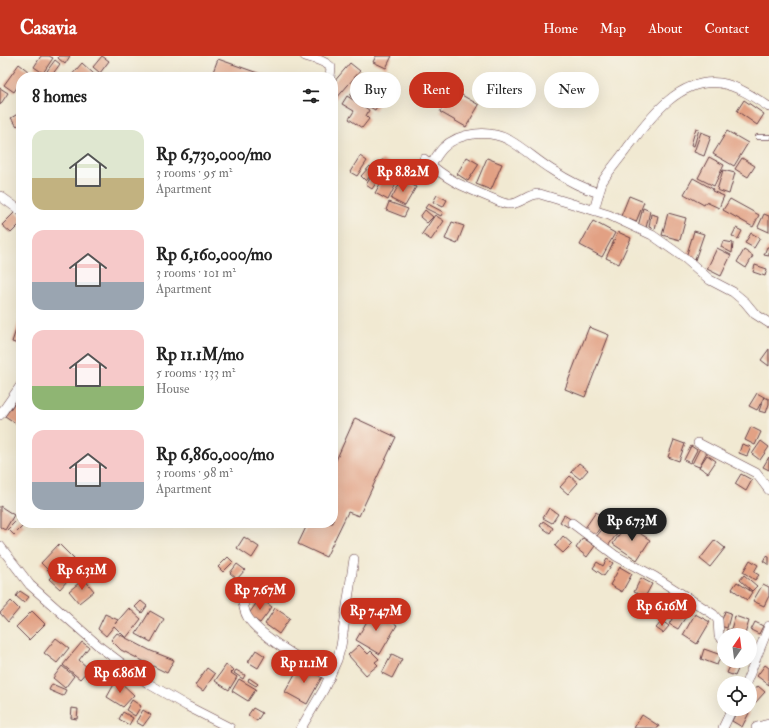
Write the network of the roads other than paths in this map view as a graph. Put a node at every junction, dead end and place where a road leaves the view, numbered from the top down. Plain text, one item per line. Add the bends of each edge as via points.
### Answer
1 (305, 56) edge
2 (330, 72) edge
3 (769, 107) edge
4 (769, 136) edge
5 (758, 137) dead end
6 (599, 193) junction
7 (0, 196) edge
8 (16, 207) edge
9 (594, 210) junction
10 (769, 323) edge
11 (16, 392) edge
12 (0, 415) edge
13 (698, 443) dead end
14 (769, 490) edge
15 (572, 523) dead end
16 (0, 546) edge
17 (354, 559) dead end
18 (240, 586) dead end
19 (769, 626) edge
20 (718, 628) edge
21 (757, 647) edge
22 (330, 677) junction
23 (729, 716) edge
24 (769, 725) edge
25 (230, 728) edge
26 (301, 728) edge
27 (723, 728) edge
28 (757, 728) edge

1 - 2 street via 328,64
3 - 6 street via 746,92 719,83 697,86 680,93 670,99 646,123 606,176
4 - 5 lane
6 - 9 street
6 - 9 street via 568,180 535,159 523,148 497,135 484,133 456,140 427,162 451,180 503,203 514,204 531,194 540,194
7 - 8 street
9 - 10 street via 622,220 666,244 710,280 733,292 755,314
11 - 12 street
13 - 14 street via 756,473
15 - 20 street via 616,556 713,614 718,620
16 - 25 street via 26,581 100,647 149,684
17 - 22 street via 341,646
18 - 22 street via 246,616 281,646
19 - 21 street
22 - 26 street
23 - 27 street
24 - 28 street

